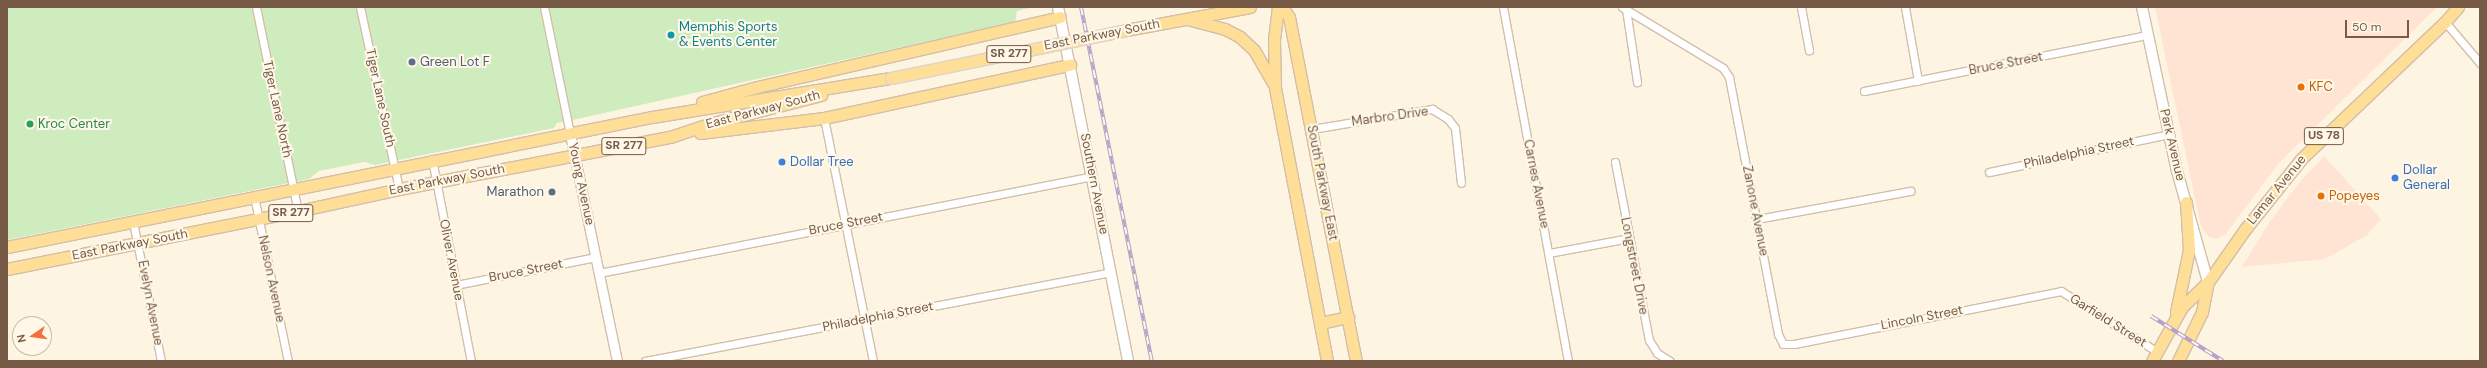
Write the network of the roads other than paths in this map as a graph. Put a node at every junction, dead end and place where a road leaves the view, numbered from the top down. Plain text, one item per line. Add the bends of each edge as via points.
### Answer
1 (256, 7) edge
2 (360, 7) edge
3 (544, 7) edge
4 (1250, 7) edge
5 (1278, 7) edge
6 (1282, 7) edge
7 (1503, 7) edge
8 (1801, 7) edge
9 (1904, 7) edge
10 (2142, 7) edge
11 (2458, 7) edge
12 (1624, 8) edge
13 (1059, 12) edge
14 (1185, 18) junction
15 (2445, 22) junction
16 (2148, 35) junction
17 (1809, 50) dead end
18 (2480, 63) edge
19 (1070, 65) junction
20 (888, 78) junction
21 (1918, 81) junction
22 (1637, 82) dead end
23 (1275, 88) junction
24 (1864, 91) dead end
25 (652, 117) junction
26 (824, 118) junction
27 (1312, 129) junction
28 (570, 134) junction
29 (2169, 134) junction
30 (673, 136) junction
31 (575, 156) junction
32 (432, 159) junction
33 (1615, 162) dead end
34 (395, 168) junction
35 (1989, 172) dead end
36 (1093, 176) junction
37 (436, 182) junction
38 (1461, 183) dead end
39 (294, 188) junction
40 (399, 189) junction
41 (1910, 191) dead end
42 (254, 196) junction
43 (2186, 202) junction
44 (298, 211) junction
45 (1757, 218) junction
46 (259, 219) junction
47 (133, 222) junction
48 (846, 224) junction
49 (1629, 238) junction
50 (138, 243) junction
51 (7, 247) edge
52 (1549, 253) junction
53 (596, 257) junction
54 (7, 269) edge
55 (1111, 272) junction
56 (599, 273) junction
57 (2208, 282) junction
58 (456, 285) junction
59 (2061, 290) joint
60 (1348, 317) junction
61 (864, 319) junction
62 (1320, 323) junction
63 (2172, 323) junction
64 (1783, 344) joint
65 (2154, 356) edge
66 (161, 361) edge
67 (288, 361) edge
68 (471, 361) edge
69 (617, 361) edge
70 (645, 361) edge
71 (873, 361) edge
72 (1128, 361) edge
73 (1328, 361) edge
74 (1356, 361) edge
75 (1568, 361) edge
76 (1670, 361) edge
77 (2178, 361) edge

1 - 39 street, Tiger Lane North
2 - 34 street, Tiger Lane South
3 - 28 street, Young Avenue
4 - 14 main road, East Parkway South / SR 277
5 - 23 main road via 1274,41
6 - 27 main road, South Parkway East via 1289,17
7 - 52 street, Carnes Avenue
8 - 17 street
9 - 21 street
10 - 16 main road, Park Avenue
11 - 15 main road, Lamar Avenue / US 78
12 - 22 street
12 - 45 street, Zanone Avenue via 1723,68 1730,77
13 - 19 main road, Southern Avenue
13 - 25 main road via 757,87
14 - 20 main road, East Parkway South / SR 277, bridge
14 - 23 main road via 1225,29 1240,37 1257,55
15 - 18 street
15 - 57 main road, Lamar Avenue / US 78 via 2301,159 2246,228
16 - 21 street, Bruce Street
16 - 29 main road, Park Avenue
19 - 26 main road
19 - 36 main road, Southern Avenue
20 - 25 main road, East Parkway South / SR 277
20 - 30 main road, East Parkway South / SR 277 via 712,123
21 - 24 street, Bruce Street
23 - 62 main road
25 - 28 main road, East Parkway South / SR 277
26 - 30 main road
26 - 48 street
27 - 38 street, Marbro Drive via 1432,109 1448,119 1455,128
27 - 60 main road, South Parkway East
28 - 31 street, Young Avenue
28 - 32 main road, East Parkway South / SR 277
29 - 35 street, Philadelphia Street
29 - 43 main road, Park Avenue
30 - 31 main road, East Parkway South / SR 277
31 - 37 main road, East Parkway South / SR 277
31 - 53 street, Young Avenue
32 - 34 main road, East Parkway South / SR 277
32 - 37 street, Oliver Avenue
33 - 49 street, Longstreet Drive
34 - 39 main road, East Parkway South / SR 277
34 - 40 street, Tiger Lane South
36 - 48 street, Bruce Street
36 - 55 main road, Southern Avenue
37 - 40 main road, East Parkway South / SR 277
37 - 58 street, Oliver Avenue
39 - 42 main road, East Parkway South / SR 277
39 - 44 street, Tiger Lane North
40 - 44 main road, East Parkway South / SR 277
41 - 45 street
42 - 46 street, Nelson Avenue
42 - 47 main road, East Parkway South / SR 277
43 - 57 main road, Park Avenue
43 - 63 main road via 2189,250
44 - 46 main road, East Parkway South / SR 277
45 - 64 street, Zanone Avenue via 1778,334
46 - 50 main road, East Parkway South / SR 277
46 - 67 street, Nelson Avenue
47 - 50 street, Evelyn Avenue
47 - 51 main road, East Parkway South / SR 277
48 - 56 street, Bruce Street
48 - 61 street
49 - 52 street
49 - 76 street, Longstreet Drive via 1649,340 1657,353
50 - 54 main road, East Parkway South / SR 277
50 - 66 street, Evelyn Avenue
52 - 75 street, Carnes Avenue
53 - 56 street, Young Avenue
53 - 58 street, Bruce Street
55 - 61 street, Philadelphia Street
55 - 72 main road, Southern Avenue
56 - 69 street, Young Avenue
57 - 63 main road, Lamar Avenue / US 78 via 2182,306
57 - 77 main road, Lamar Avenue / US 78 via 2202,312
58 - 68 street, Oliver Avenue
59 - 64 street, Lincoln Street via 1794,344
59 - 65 street, Garfield Street
60 - 62 main road
60 - 74 main road, South Parkway East
61 - 70 street, Philadelphia Street
61 - 71 street
62 - 73 main road
63 - 65 main road, Lamar Avenue / US 78

